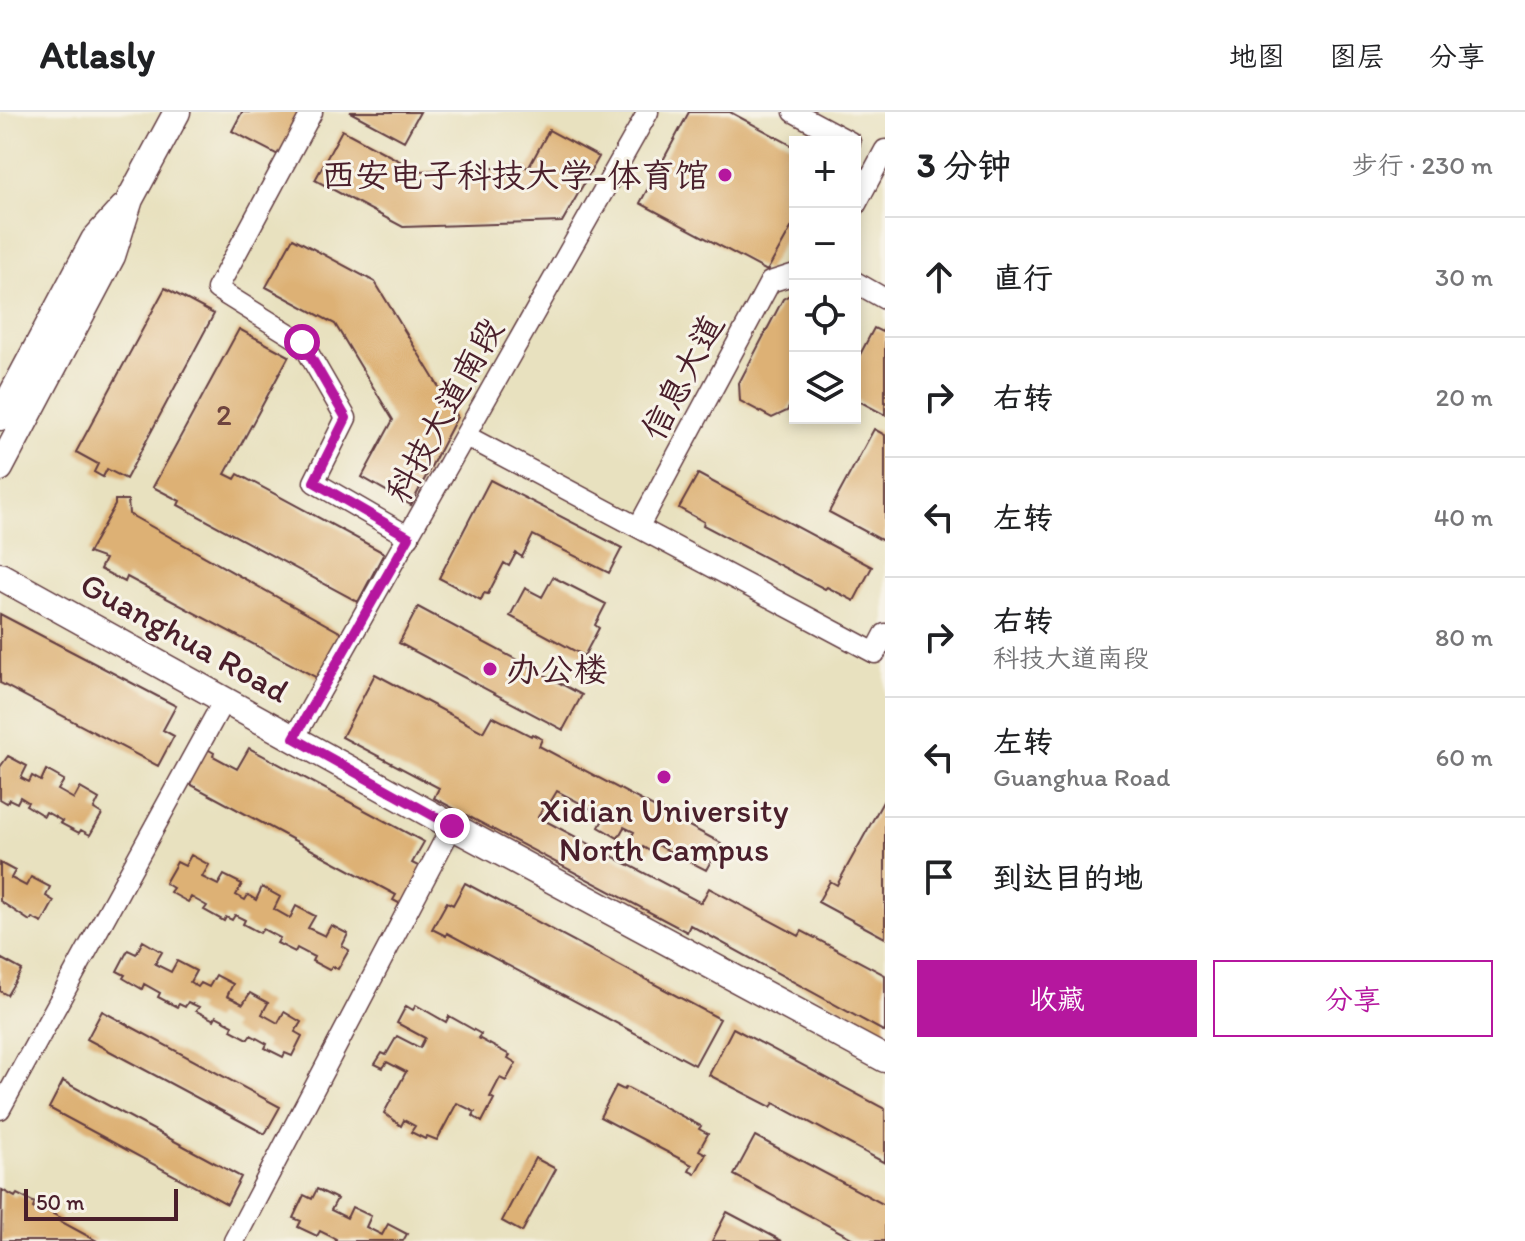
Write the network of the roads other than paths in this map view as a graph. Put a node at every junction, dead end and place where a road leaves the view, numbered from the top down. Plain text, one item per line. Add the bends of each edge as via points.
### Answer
1 (177, 112) edge
2 (312, 112) edge
3 (648, 112) edge
4 (794, 112) edge
5 (840, 136) edge
6 (861, 146) edge
7 (883, 154) edge
8 (861, 195) edge
9 (130, 199) junction
10 (789, 276) edge
11 (861, 285) edge
12 (885, 299) edge
13 (0, 417) edge
14 (466, 436) junction
15 (0, 468) edge
16 (639, 526) junction
17 (409, 537) junction
18 (0, 576) edge
19 (885, 634) edge
20 (224, 700) junction
21 (294, 738) junction
22 (452, 826) junction
23 (885, 1059) edge
24 (0, 1109) edge
25 (234, 1241) edge

1 - 9 street
2 - 17 street via 217,289 302,342 346,418 314,482
3 - 14 street, 科技大道南段
4 - 5 street
6 - 7 street
7 - 8 street
9 - 13 street via 94,240
9 - 15 street via 112,256
10 - 16 street, 信息大道 via 770,282
11 - 12 street
14 - 16 street
14 - 17 street, 科技大道南段
16 - 19 street via 875,653
17 - 21 street, 科技大道南段
18 - 20 street, Guanghua Road
20 - 21 street, Guanghua Road
20 - 24 street
21 - 22 street, Guanghua Road
22 - 23 street, Guanghua Road
22 - 25 street

